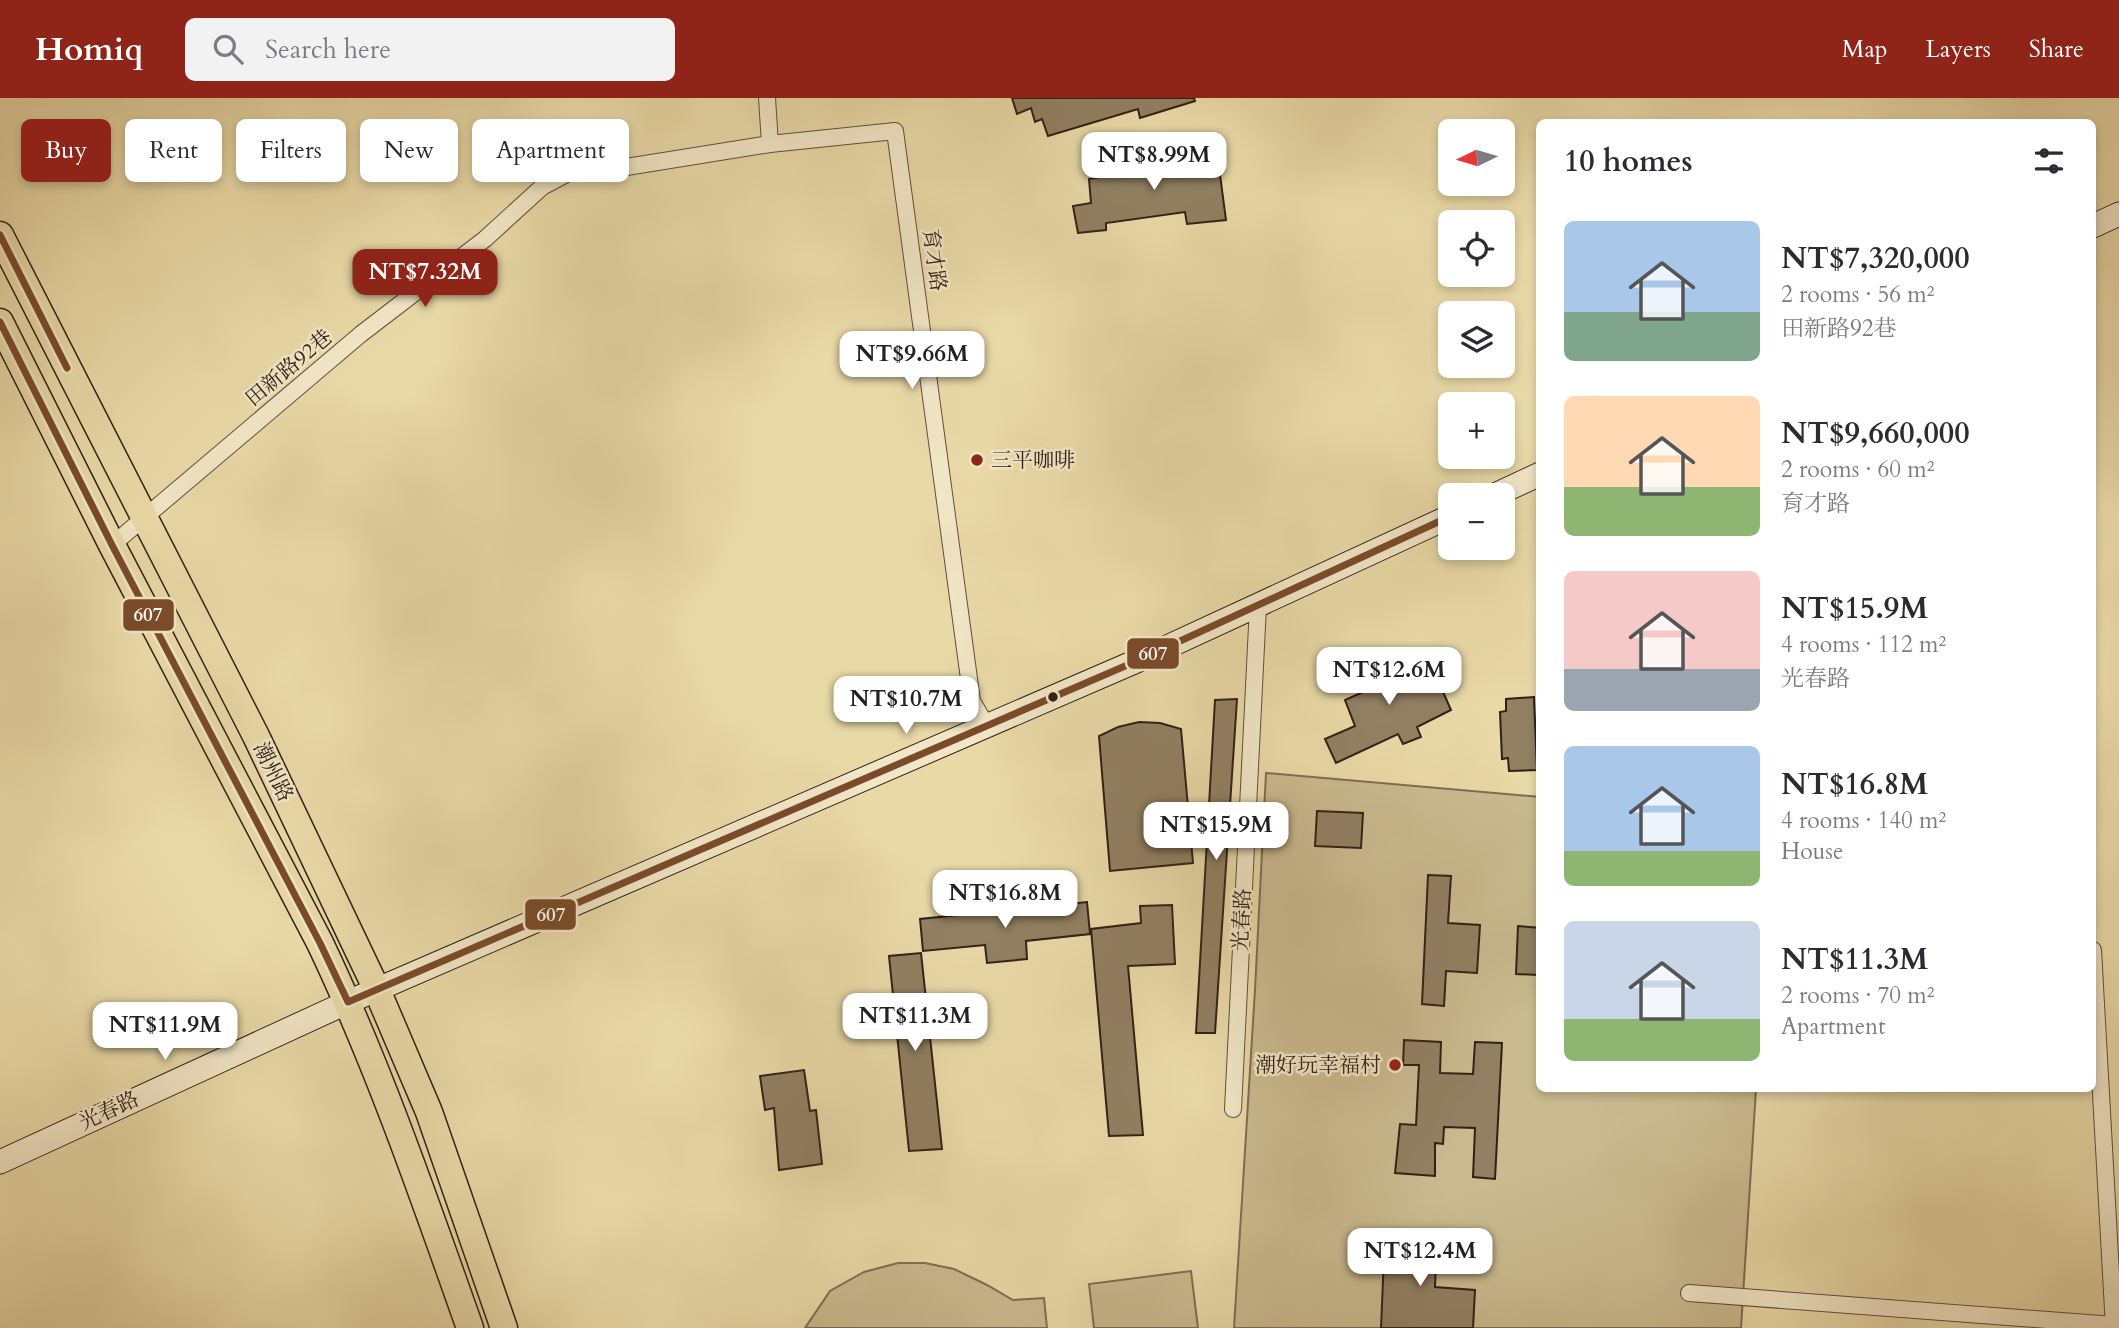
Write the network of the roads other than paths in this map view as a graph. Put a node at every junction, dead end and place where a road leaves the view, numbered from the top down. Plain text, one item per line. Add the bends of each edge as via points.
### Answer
1 (767, 98) edge
2 (770, 144) junction
3 (2119, 214) edge
4 (2096, 225) edge
5 (0, 235) edge
6 (0, 322) edge
7 (1536, 476) edge
8 (1515, 486) edge
9 (143, 518) junction
10 (1438, 522) edge
11 (112, 545) junction
12 (1258, 606) junction
13 (986, 724) junction
14 (377, 990) junction
15 (348, 1002) junction
16 (2096, 1004) edge
17 (1233, 1109) dead end
18 (0, 1163) edge
19 (1689, 1293) dead end
20 (2114, 1327) edge
21 (470, 1328) edge
22 (504, 1328) edge

1 - 2 street
2 - 9 street, 田新路92巷 via 568,173 542,187 485,239 361,334
2 - 13 street, 育才路 via 895,131 972,701
3 - 4 main road
5 - 9 main road, 潮州路
6 - 11 main road, 潮州路
7 - 8 main road
9 - 11 street, 田新路92巷
9 - 14 main road, 潮州路 via 256,736
10 - 12 main road, 光春路
11 - 15 main road, 潮州路
12 - 13 main road, 光春路
12 - 17 street, 光春路
13 - 14 main road, 光春路
14 - 15 main road, 光春路
14 - 22 main road, 潮州路 via 429,1112
15 - 18 main road, 光春路
15 - 21 main road, 潮州路 via 399,1128
16 - 20 street
19 - 20 street

